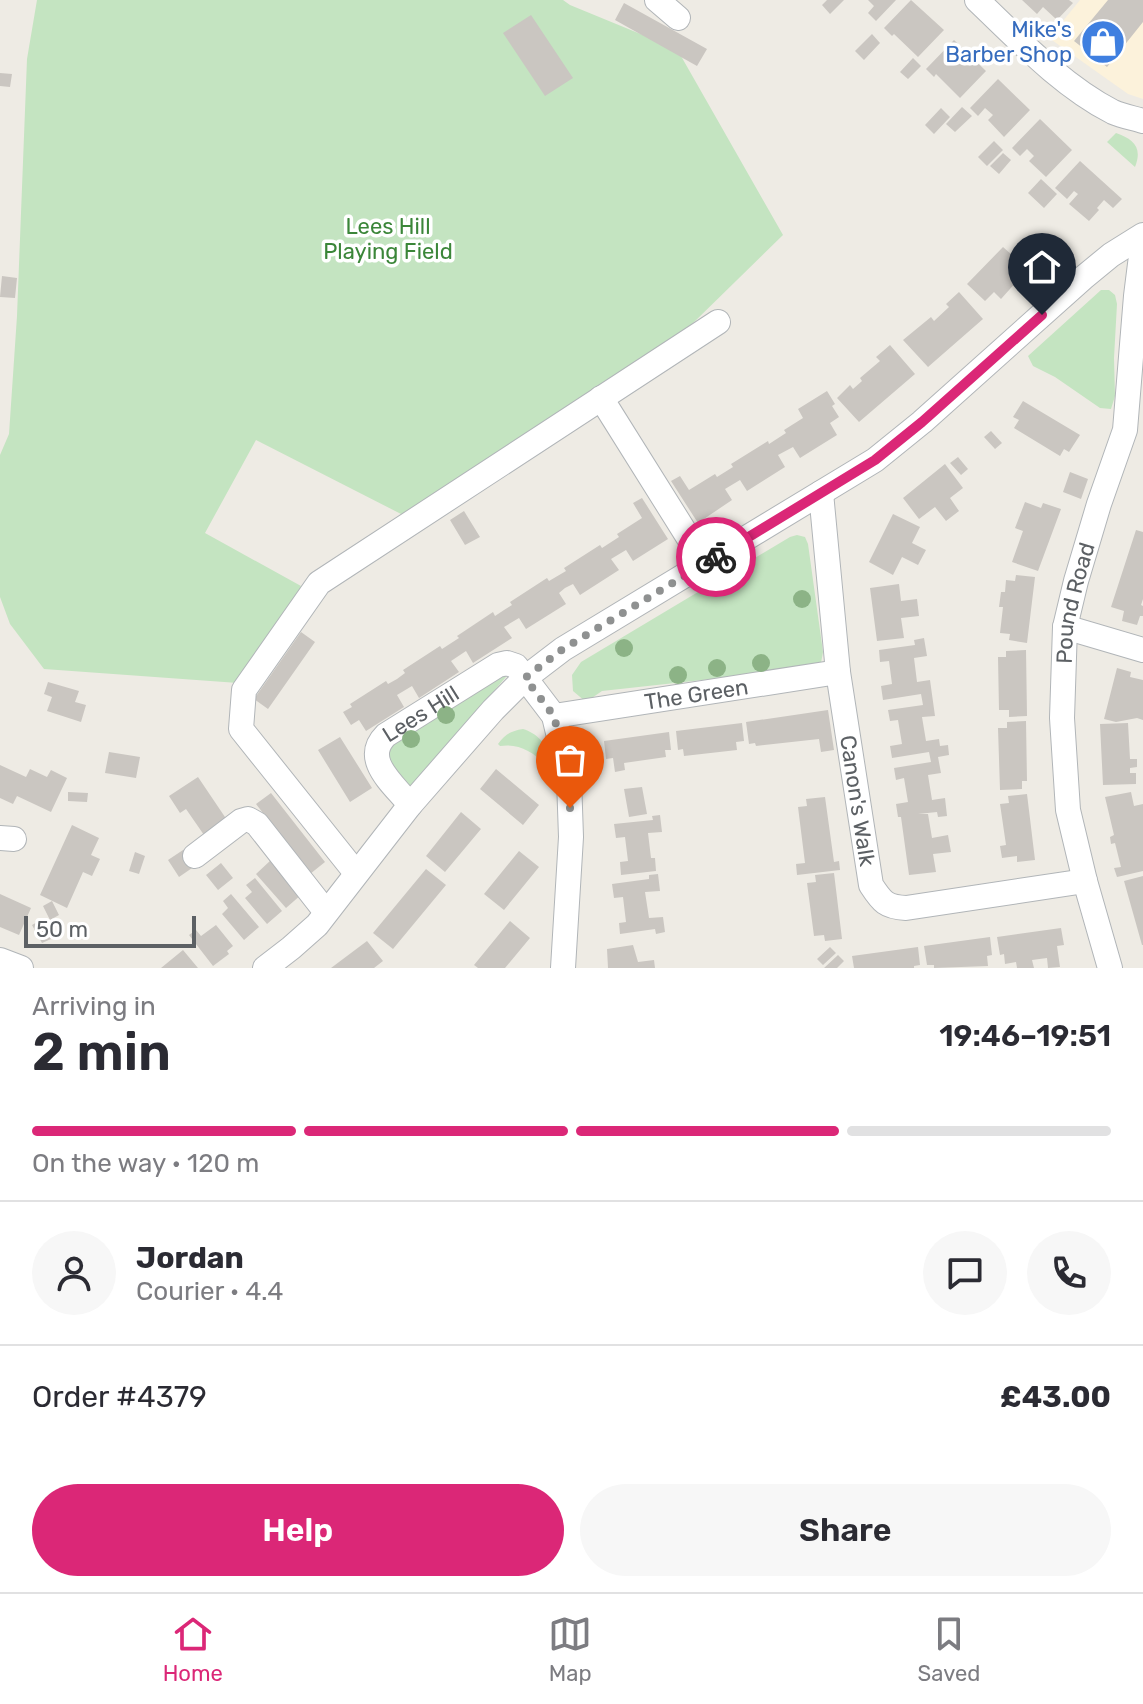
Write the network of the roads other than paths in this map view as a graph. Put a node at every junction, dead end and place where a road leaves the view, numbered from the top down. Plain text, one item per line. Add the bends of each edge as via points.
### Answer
1 (657, 0) edge
2 (977, 0) edge
3 (678, 18) dead end
4 (1143, 121) edge
5 (1143, 237) edge
6 (1140, 298) edge
7 (718, 322) dead end
8 (601, 398) junction
9 (821, 493) junction
10 (705, 564) junction
11 (1065, 627) junction
12 (1143, 650) edge
13 (838, 672) junction
14 (525, 678) junction
15 (554, 716) junction
16 (410, 805) junction
17 (195, 856) dead end
18 (356, 873) junction
19 (1085, 881) junction
20 (326, 912) junction
21 (0, 960) edge
22 (21, 968) edge
23 (265, 968) edge
24 (563, 968) edge
25 (1110, 968) edge

1 - 3 street
2 - 4 street via 1078,89 1114,112
5 - 6 street, Pound Road
5 - 9 street, Lees Hill via 1083,278 875,460
6 - 11 street, Pound Road via 1125,430
7 - 8 street
8 - 10 street
8 - 18 street via 319,583 244,690 241,729
9 - 10 street, Lees Hill
9 - 13 street, Canon's Walk
10 - 14 street, Lees Hill via 563,649
11 - 12 street
11 - 19 street, Pound Road via 1062,718 1068,810
13 - 15 street, The Green
13 - 19 street, Canon's Walk via 871,885 880,899 906,908
14 - 15 street
14 - 16 street, Lees Hill
14 - 16 street, Lees Hill via 516,666 498,665 381,740 375,756 378,765
15 - 24 street via 569,779
16 - 18 street, Lees Hill
17 - 20 street via 248,819
18 - 20 street, Lees Hill
19 - 25 street, Pound Road
20 - 23 street, Lees Hill
21 - 22 street

